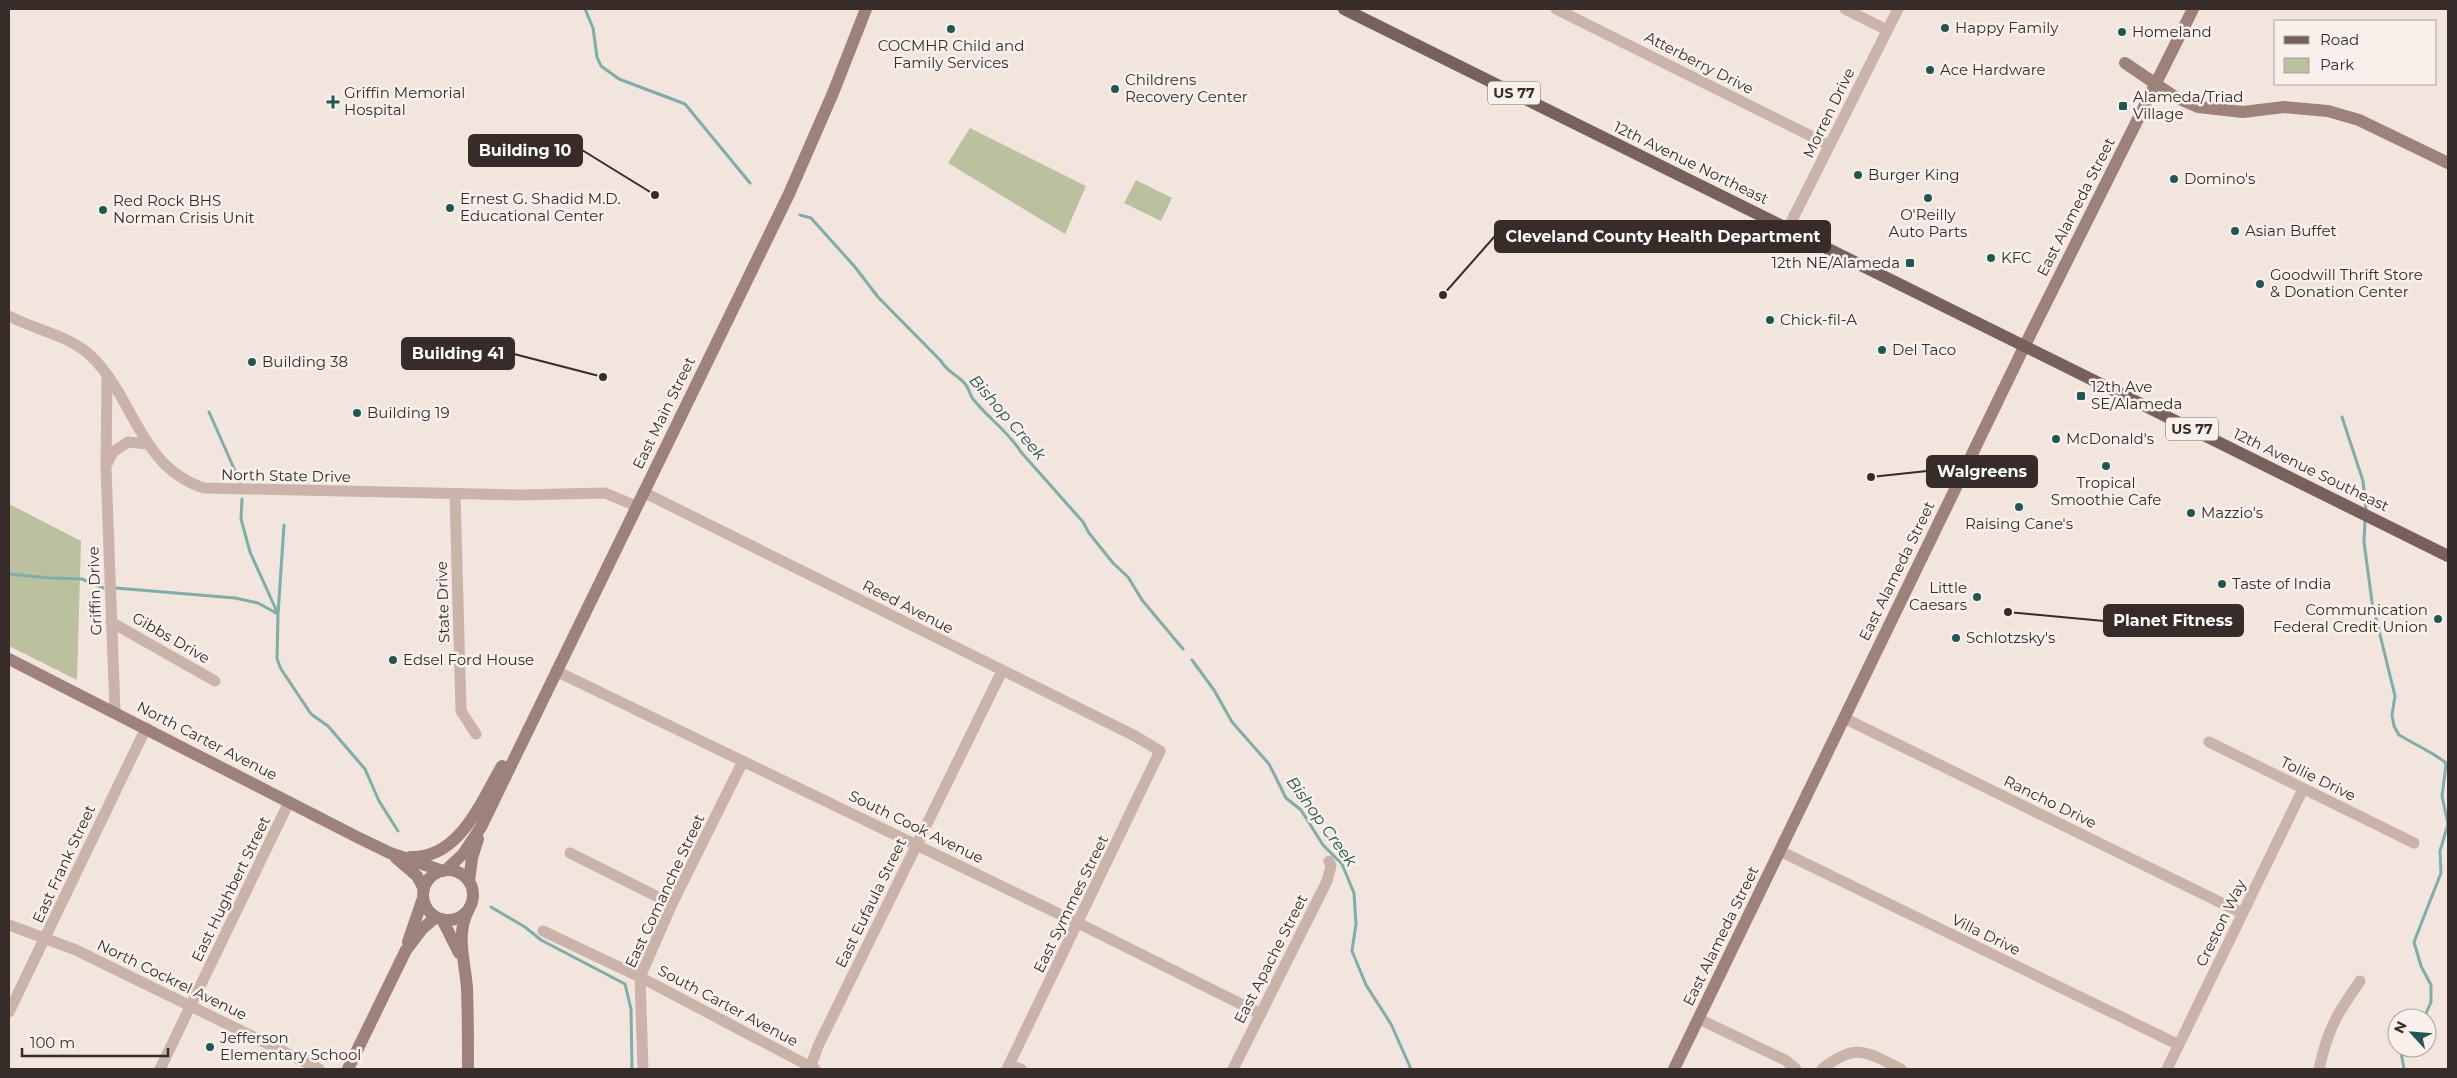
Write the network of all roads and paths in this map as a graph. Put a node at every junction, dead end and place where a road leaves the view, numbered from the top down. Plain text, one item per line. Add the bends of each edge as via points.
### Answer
1 (866, 9) edge
2 (1344, 9) edge
3 (1556, 9) edge
4 (1845, 9) edge
5 (1898, 9) edge
6 (2193, 9) edge
7 (1887, 30) junction
8 (2125, 63) dead end
9 (2156, 85) junction
10 (1829, 145) junction
11 (2448, 163) edge
12 (1787, 230) junction
13 (9, 316) edge
14 (2024, 347) junction
15 (107, 375) junction
16 (148, 444) junction
17 (106, 468) junction
18 (643, 492) junction
19 (455, 494) junction
20 (636, 506) junction
21 (2448, 556) edge
22 (111, 622) junction
23 (9, 659) edge
24 (556, 671) junction
25 (1002, 671) junction
26 (215, 681) dead end
27 (115, 712) junction
28 (534, 715) junction
29 (1844, 718) junction
30 (146, 728) junction
31 (476, 734) dead end
32 (2209, 742) dead end
33 (1160, 751) joint
34 (743, 761) junction
35 (2302, 789) junction
36 (289, 802) junction
37 (481, 827) junction
38 (2414, 843) dead end
39 (917, 844) junction
40 (1780, 851) junction
41 (390, 853) junction
42 (570, 853) dead end
43 (404, 857) junction
44 (1329, 861) dead end
45 (444, 870) junction
46 (469, 881) junction
47 (424, 893) junction
48 (672, 904) junction
49 (469, 909) junction
50 (2242, 913) junction
51 (439, 918) junction
52 (1078, 922) junction
53 (9, 925) edge
54 (543, 930) dead end
55 (45, 938) junction
56 (406, 950) junction
57 (464, 962) junction
58 (640, 977) junction
59 (2360, 981) dead end
60 (191, 1007) junction
61 (9, 1012) edge
62 (1260, 1014) junction
63 (1699, 1019) junction
64 (2178, 1045) junction
65 (1008, 1067) edge
66 (160, 1069) edge
67 (319, 1069) edge
68 (348, 1069) edge
69 (468, 1069) edge
70 (644, 1069) edge
71 (811, 1069) edge
72 (1021, 1069) edge
73 (1233, 1069) edge
74 (1674, 1069) edge
75 (1796, 1069) edge
76 (1822, 1069) edge
77 (1902, 1069) edge
78 (2167, 1069) edge
79 (2319, 1069) edge

1 - 18 street, East Main Street via 789,194
2 - 12 main road, 12th Avenue Northeast / US 77
3 - 10 street, Atterberry Drive
4 - 7 street
5 - 7 street, Morren Drive
6 - 9 street, East Alameda Street
7 - 10 street, Morren Drive
8 - 9 street
9 - 11 street via 2198,107 2243,112 2284,107 2328,111 2359,120
9 - 14 street, East Alameda Street
10 - 12 street, Morren Drive
12 - 14 main road, 12th Avenue Northeast / US 77
13 - 15 street, North State Drive via 78,346
14 - 21 main road, 12th Avenue Southeast / US 77
14 - 29 street, East Alameda Street
15 - 16 street, North State Drive
15 - 17 street, Griffin Drive
16 - 17 street via 128,442 113,452
16 - 19 street, North State Drive via 182,480 204,488
17 - 22 street, Griffin Drive
18 - 20 street, East Main Street
18 - 25 street, Reed Avenue
19 - 20 street, North State Drive via 605,493
19 - 31 street, State Drive via 461,711
20 - 24 street, East Main Street
22 - 26 street, Gibbs Drive
22 - 27 street, Griffin Drive
23 - 27 street, North Carter Avenue
24 - 28 street, East Main Street
24 - 34 street, South Cook Avenue
25 - 33 street, Reed Avenue
25 - 39 street, East Eufaula Street
27 - 30 street, North Carter Avenue
28 - 37 street, East Main Street
28 - 43 street via 459,836 431,854
29 - 40 street, East Alameda Street
29 - 50 street, Rancho Drive
30 - 36 street, North Carter Avenue
30 - 55 street, East Frank Street
32 - 35 street, Tollie Drive
33 - 52 street, East Symmes Street
34 - 39 street, South Cook Avenue
34 - 48 street, East Comanche Street
35 - 38 street, Tollie Drive
35 - 50 street, Creston Way
36 - 41 street, North Carter Avenue
36 - 60 street, East Hughbert Street
37 - 45 street, East Main Street via 463,854
37 - 46 street, East Main Street
39 - 52 street, South Cook Avenue
39 - 71 street, East Eufaula Street via 818,1046
40 - 63 street, East Alameda Street
40 - 64 street, Villa Drive
41 - 43 street, North Carter Avenue
41 - 47 street, North Carter Avenue via 417,876
42 - 48 street
43 - 45 street, North Carter Avenue
44 - 62 street, East Apache Street via 1327,881
45 - 46 street via 456,871
45 - 47 street via 434,875
46 - 49 street via 473,895
47 - 51 street via 426,907
47 - 56 street
48 - 58 street, East Comanche Street
49 - 51 street via 452,920
49 - 57 street via 461,934
50 - 64 street, Creston Way
51 - 56 street via 422,929
51 - 57 street
52 - 62 street, South Cook Avenue
52 - 65 street, East Symmes Street
53 - 55 street, North Cockrel Avenue
54 - 58 street, South Carter Avenue
55 - 60 street, North Cockrel Avenue
55 - 61 street, East Frank Street
56 - 68 street
57 - 69 street
58 - 70 street, East Comanche Street
58 - 71 street, South Carter Avenue
59 - 79 street via 2327,1034
60 - 66 street, East Hughbert Street
60 - 67 street, North Cockrel Avenue
62 - 73 street, East Apache Street
63 - 74 street, East Alameda Street
63 - 75 street via 1785,1060
64 - 78 street, Creston Way
65 - 72 street
76 - 77 street via 1854,1051

